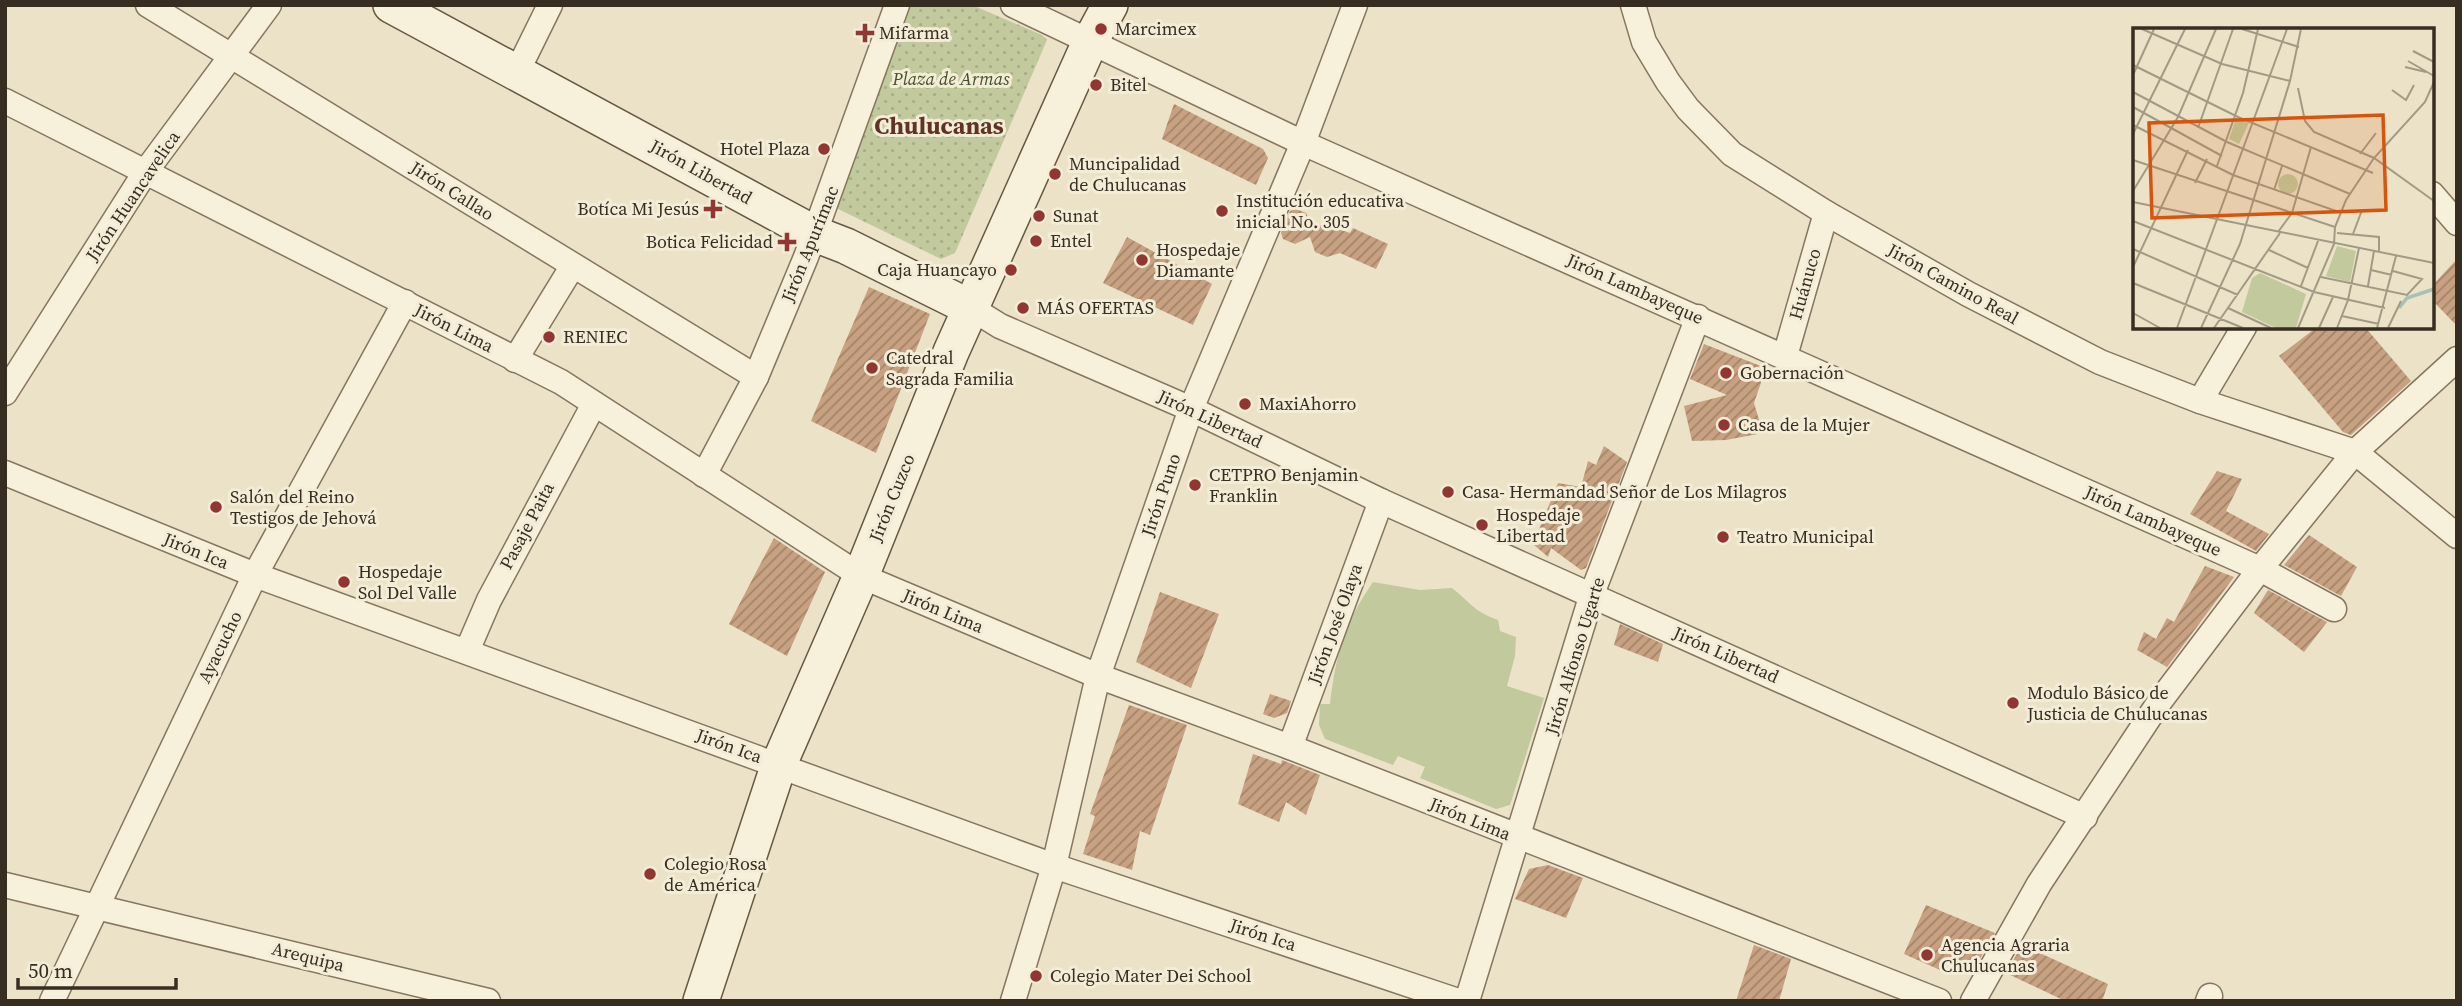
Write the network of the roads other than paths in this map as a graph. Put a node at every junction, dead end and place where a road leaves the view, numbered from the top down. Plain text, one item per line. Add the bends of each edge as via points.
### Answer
1 (148, 5) edge
2 (269, 5) edge
3 (391, 5) edge
4 (550, 5) edge
5 (897, 5) edge
6 (1013, 5) edge
7 (1111, 5) edge
8 (1355, 5) edge
9 (1633, 5) edge
10 (1090, 43) junction
11 (233, 55) junction
12 (517, 72) junction
13 (5, 102) edge
14 (1303, 143) junction
15 (146, 170) junction
16 (2434, 196) edge
17 (1826, 213) junction
18 (2457, 223) edge
19 (815, 234) junction
20 (572, 267) junction
21 (405, 302) junction
22 (971, 309) junction
23 (1698, 317) junction
24 (2243, 329) edge
25 (1785, 356) junction
26 (2457, 359) edge
27 (515, 360) junction
28 (756, 377) junction
29 (5, 393) edge
30 (2200, 401) junction
31 (594, 404) junction
32 (1191, 409) junction
33 (2356, 452) junction
34 (5, 473) edge
35 (704, 475) junction
36 (1381, 501) junction
37 (2457, 536) edge
38 (2260, 569) junction
39 (255, 575) junction
40 (861, 576) junction
41 (1592, 594) junction
42 (2333, 609) dead end
43 (467, 651) junction
44 (1098, 676) junction
45 (1290, 747) junction
46 (779, 764) junction
47 (2085, 817) junction
48 (1519, 839) junction
49 (1054, 866) junction
50 (5, 886) edge
51 (96, 906) junction
52 (52, 1001) edge
53 (488, 1001) edge
54 (701, 1001) edge
55 (1013, 1001) edge
56 (1458, 1001) edge
57 (1467, 1001) edge
58 (1939, 1001) edge
59 (1973, 1001) edge

1 - 11 street, Jirón Callao
2 - 11 street, Jirón Huancavelica
3 - 12 street, Jirón Libertad
4 - 12 street
5 - 19 street, Jirón Apurímac
6 - 10 street, Jirón Lambayeque
7 - 10 street, Jirón Cuzco
8 - 14 street, Jirón Puno
9 - 17 street, Jirón Camino Real via 1644,42 1688,108 1732,154
10 - 14 street, Jirón Lambayeque
10 - 22 street, Jirón Cuzco
11 - 15 street, Jirón Huancavelica
11 - 20 street, Jirón Callao
12 - 19 street, Jirón Libertad
13 - 15 street, Jirón Lima
14 - 23 street, Jirón Lambayeque
14 - 32 street, Jirón Puno
15 - 21 street, Jirón Lima
15 - 29 street, Jirón Huancavelica
16 - 18 street
17 - 25 street, Huánuco
17 - 30 street, Jirón Camino Real via 2100,362
19 - 22 street, Jirón Libertad
19 - 28 street, Jirón Apurímac
20 - 27 street
20 - 28 street, Jirón Callao
21 - 27 street, Jirón Lima
21 - 39 street, Ayacucho
22 - 32 street, Jirón Libertad
22 - 40 street, Jirón Cuzco
23 - 25 street, Jirón Lambayeque
23 - 41 street, Jirón Alfonso Ugarte
24 - 30 street
25 - 38 street, Jirón Lambayeque
26 - 33 street
27 - 31 street, Jirón Lima
28 - 35 street, Jirón Apurímac
30 - 33 street, Jirón Camino Real
31 - 35 street, Jirón Lima
31 - 43 street, Pasaje Paita via 495,588
32 - 36 street, Jirón Libertad
32 - 44 street, Jirón Puno
33 - 37 street
33 - 38 street
34 - 39 street, Jirón Ica
35 - 40 street, Jirón Lima
36 - 41 street, Jirón Libertad
36 - 45 street, Jirón José Olaya
38 - 42 street, Jirón Lambayeque
38 - 47 street via 2160,701
39 - 43 street, Jirón Ica
39 - 51 street, Ayacucho
40 - 44 street, Jirón Lima
40 - 46 street, Jirón Cuzco
41 - 47 street, Jirón Libertad
41 - 48 street, Jirón Alfonso Ugarte
43 - 46 street, Jirón Ica
44 - 45 street, Jirón Lima
44 - 49 street, Jirón Puno
45 - 48 street, Jirón Lima
46 - 49 street, Jirón Ica
46 - 54 street, Jirón Cuzco
47 - 59 street via 2039,884
48 - 57 street, Jirón Alfonso Ugarte
48 - 58 street, Jirón Lima
49 - 55 street, Jirón Puno
49 - 56 street, Jirón Ica
50 - 51 street, Arequipa
51 - 52 street, Ayacucho
51 - 53 street, Arequipa

